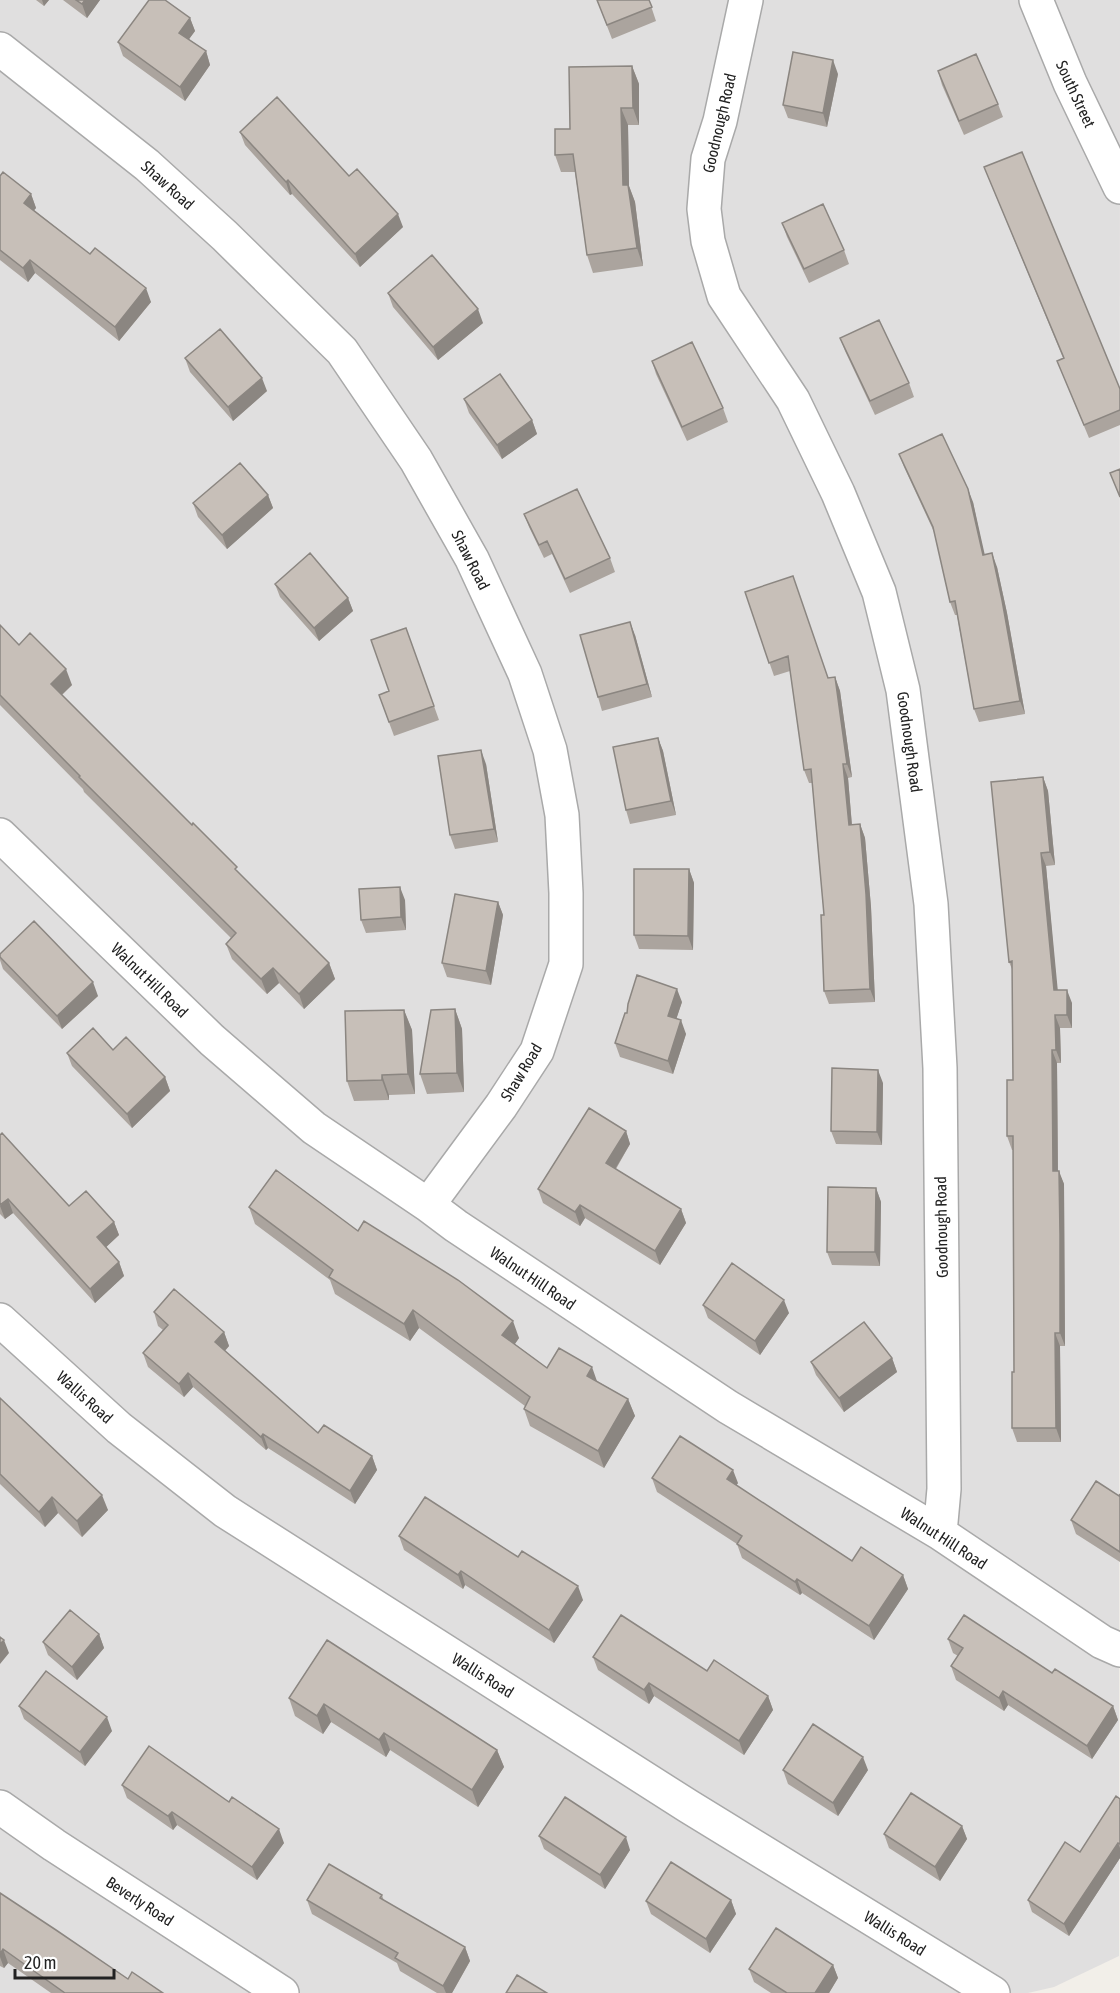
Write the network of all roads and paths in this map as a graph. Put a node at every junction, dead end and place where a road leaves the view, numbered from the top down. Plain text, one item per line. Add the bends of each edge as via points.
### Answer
1 (746, 0) edge
2 (1036, 0) edge
3 (0, 49) edge
4 (1120, 187) edge
5 (0, 835) edge
6 (428, 1204) junction
7 (0, 1320) edge
8 (940, 1533) junction
9 (1120, 1650) edge
10 (0, 1807) edge
11 (282, 1993) edge
12 (993, 1993) edge

1 - 8 street, Goodnough Road via 708,159 704,209 708,242 724,296 793,400 838,493 879,592 903,690 932,904 940,1068 944,1489
2 - 4 street, South Street
3 - 6 street, Shaw Road via 147,165 342,351 416,460 472,559 525,674 550,750 562,816 566,964 537,1051
5 - 6 street, Walnut Hill Road via 246,1070 314,1128
6 - 8 street, Walnut Hill Road via 728,1407
7 - 12 street, Wallis Road via 119,1428 225,1511 688,1806
8 - 9 street, Walnut Hill Road via 1102,1642
10 - 11 street, Beverly Road

